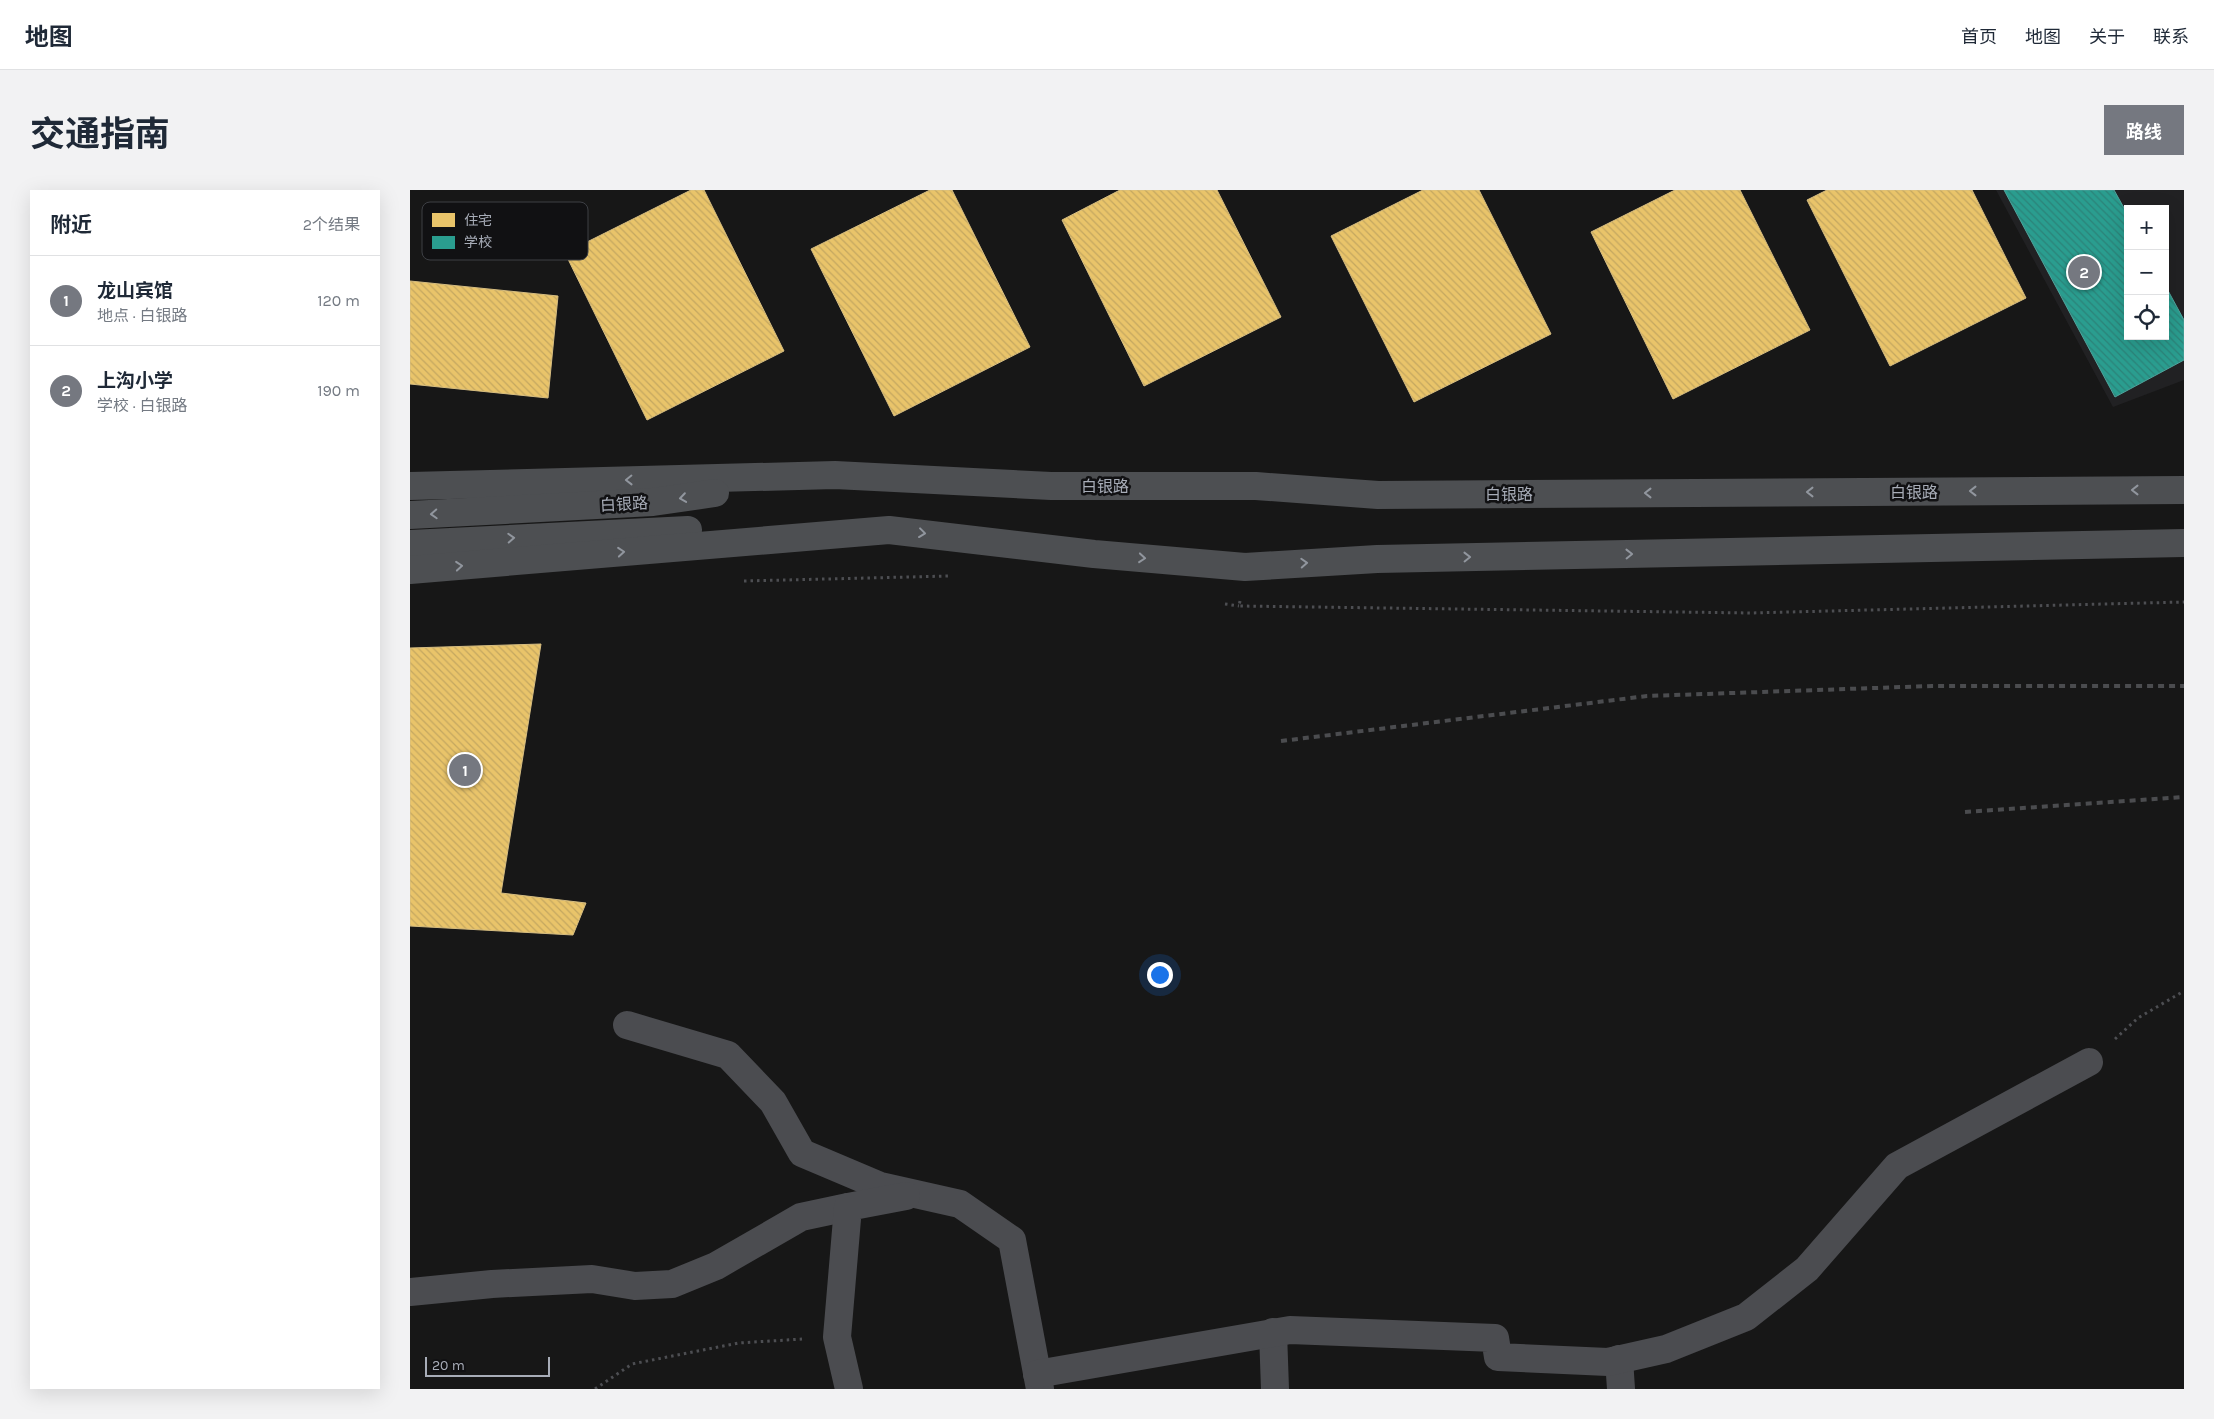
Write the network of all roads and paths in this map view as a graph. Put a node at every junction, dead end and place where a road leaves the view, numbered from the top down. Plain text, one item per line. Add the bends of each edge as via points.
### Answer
1 (836, 475) junction
2 (410, 486) edge
3 (2184, 490) edge
4 (410, 515) edge
5 (889, 530) junction
6 (2184, 542) edge
7 (410, 544) edge
8 (1245, 567) junction
9 (410, 570) edge
10 (957, 577) dead end
11 (738, 581) dead end
12 (2184, 602) edge
13 (1220, 604) dead end
14 (1239, 606) junction
15 (2184, 991) edge
16 (627, 1025) dead end
17 (2090, 1062) joint
18 (915, 1194) junction
19 (848, 1207) junction
20 (410, 1292) edge
21 (1273, 1332) junction
22 (838, 1337) junction
23 (1619, 1360) junction
24 (1039, 1382) edge
25 (595, 1389) edge
26 (849, 1389) edge
27 (1275, 1389) edge
28 (1621, 1389) edge

1 -> 2 main road, 白银路
3 -> 1 main road, 白银路 via 1378,495 1256,486 1050,486
1 -> 4 main road, 白银路 via 653,502
7 -> 5 main road via 658,530
5 -> 8 main road via 1094,554
9 -> 5 main road
8 -> 6 main road via 1377,559
8 - 14 path
10 - 11 path
12 - 14 path via 1751,613
13 - 14 path
15 - 17 path via 2138,1018
16 - 18 street via 728,1055 773,1102 802,1153 880,1186
17 - 23 street via 1897,1166 1807,1269 1746,1317 1666,1349
18 - 19 street
18 - 24 street via 960,1204 1012,1240
19 - 20 street via 801,1217 716,1266 672,1284 636,1286 592,1279
19 - 22 street
21 - 23 street via 1495,1338 1498,1357
21 - 24 street
21 - 27 street
22 - 25 path via 739,1343 632,1364
22 - 26 street
23 - 28 street

